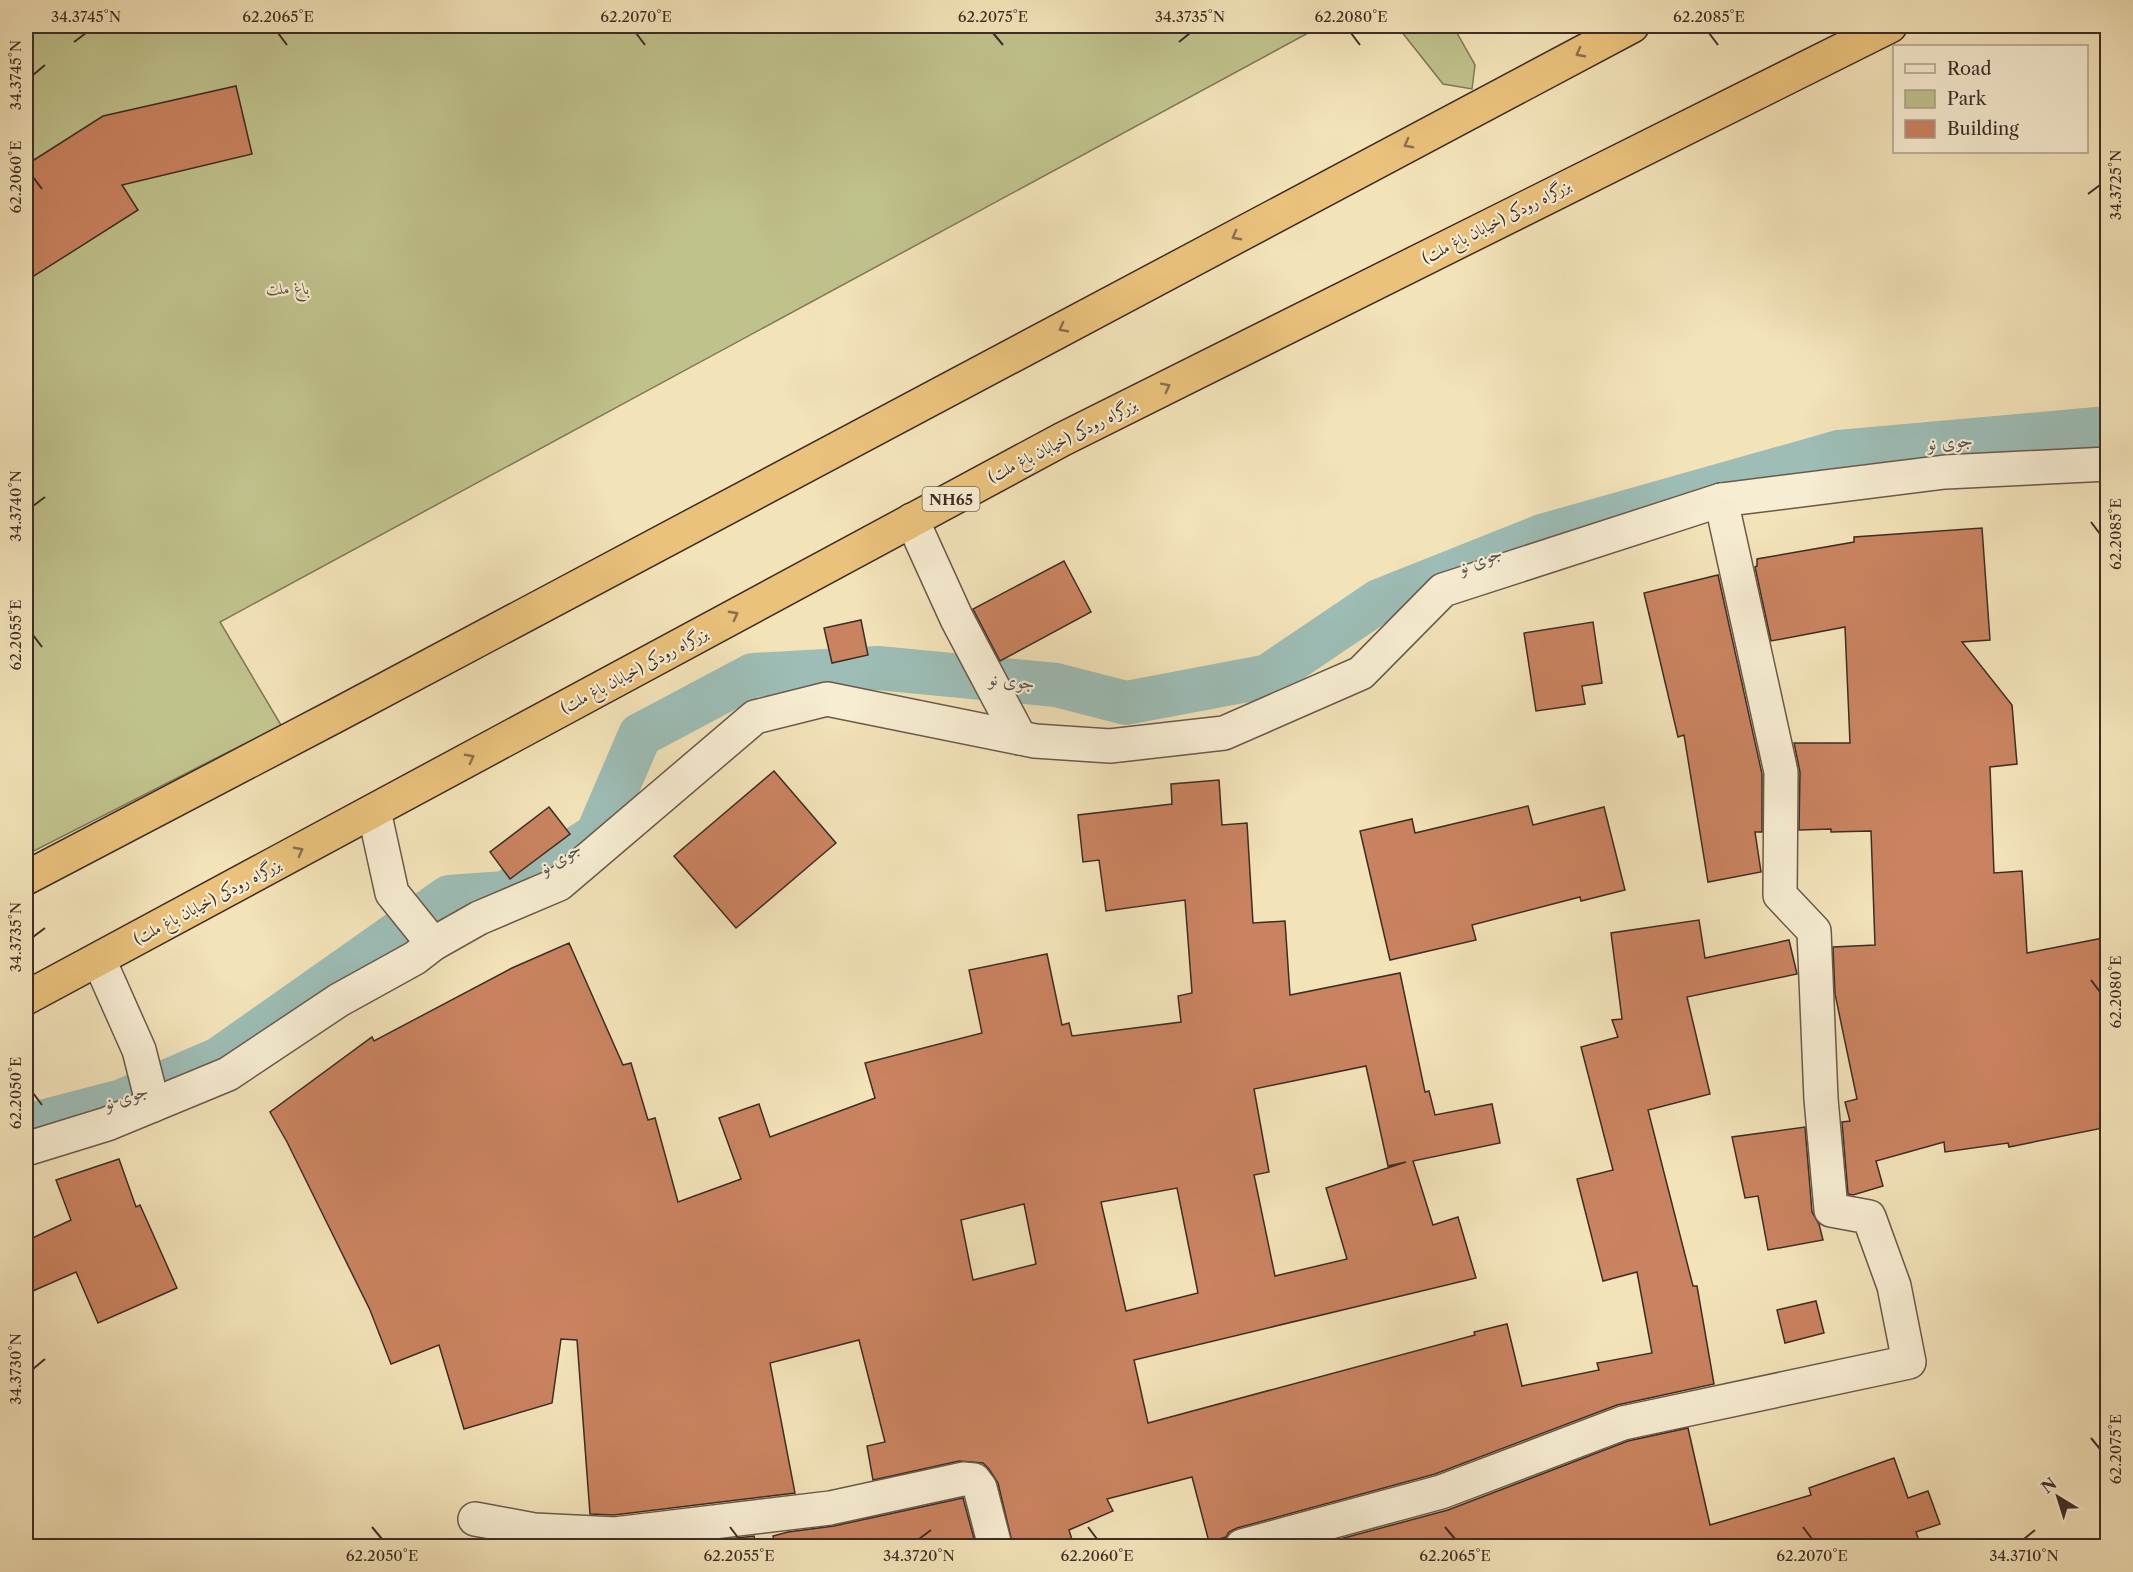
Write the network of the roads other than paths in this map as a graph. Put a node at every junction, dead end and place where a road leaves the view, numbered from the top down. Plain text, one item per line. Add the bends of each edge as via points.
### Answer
1 (1632, 26) edge
2 (1890, 26) edge
3 (2108, 464) edge
4 (1721, 500) junction
5 (912, 520) junction
6 (1020, 738) junction
7 (374, 811) junction
8 (26, 878) edge
9 (426, 935) junction
10 (99, 960) junction
11 (26, 998) edge
12 (152, 1101) junction
13 (26, 1149) edge
14 (475, 1519) dead end
15 (995, 1546) edge
16 (1242, 1546) edge

1 -> 8 highway
5 -> 2 highway, بزرگراه رودکی (خیابان باغ ملت) / NH65 via 1063,439
3 - 4 street via 1945,472
4 - 6 street via 1443,590 1361,673 1224,733 1110,746
4 - 16 street via 1781,772 1780,895 1814,930 1821,1099 1832,1210 1869,1217 1894,1287 1909,1362 1623,1423 1441,1492
5 - 6 street via 957,619
7 -> 5 highway, بزرگراه رودکی (خیابان باغ ملت) / NH65
6 - 9 street via 826,699 755,717 559,884
7 - 9 street via 392,893
10 -> 7 highway, بزرگراه رودکی (خیابان باغ ملت) / NH65
9 - 12 street via 415,958 339,1000 228,1074
10 - 11 highway, بزرگراه رودکی (خیابان باغ ملت) / NH65
10 - 12 street via 139,1050
12 - 13 street via 107,1124
14 - 15 street via 534,1530 615,1534 830,1508 963,1479 974,1480 980,1488

